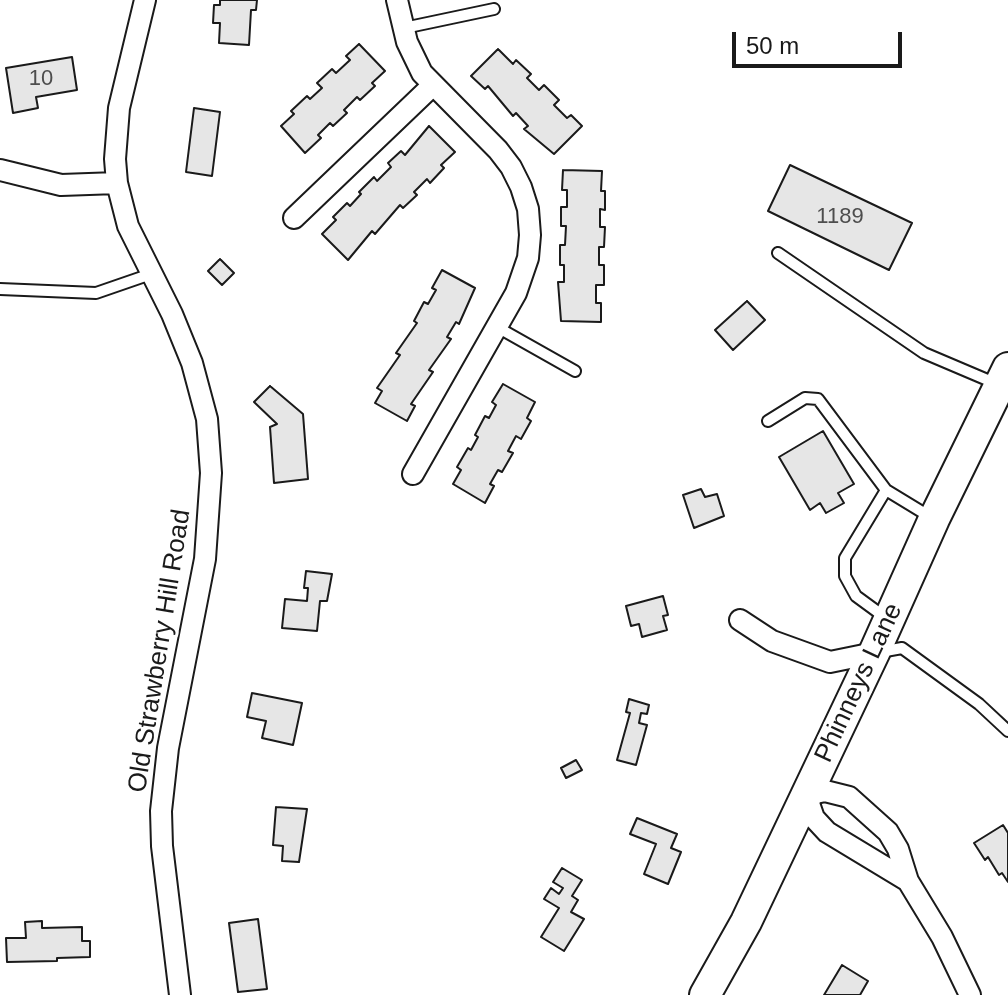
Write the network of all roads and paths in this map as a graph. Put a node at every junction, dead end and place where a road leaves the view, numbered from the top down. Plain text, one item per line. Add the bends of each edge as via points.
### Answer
1 (145, 0) edge
2 (397, 0) edge
3 (494, 9) dead end
4 (404, 28) junction
5 (432, 86) junction
6 (0, 170) edge
7 (117, 183) junction
8 (294, 218) dead end
9 (778, 253) dead end
10 (151, 274) junction
11 (0, 289) edge
12 (497, 327) junction
13 (575, 371) dead end
14 (1004, 377) edge
15 (768, 421) dead end
16 (413, 474) dead end
17 (886, 490) junction
18 (934, 519) junction
19 (740, 620) dead end
20 (888, 620) junction
21 (874, 653) junction
22 (1008, 731) edge
23 (806, 795) junction
24 (908, 881) junction
25 (180, 995) edge
26 (705, 995) edge
27 (970, 995) edge

1 - 7 street, Old Strawberry Hill Road via 119,108
2 - 4 street
3 - 4 lane
4 - 5 street via 415,61
5 - 8 street
5 - 12 street via 498,150 528,209 528,258
6 - 7 street via 61,185
7 - 10 street, Old Strawberry Hill Road via 128,226
9 - 14 lane via 924,353
10 - 11 lane via 96,293
10 - 25 street, Old Strawberry Hill Road via 181,334 201,392 211,473 205,559 161,811
12 - 13 lane
12 - 16 street
14 - 18 main road, Phinneys Lane
15 - 17 lane via 805,398 818,399
17 - 18 lane
17 - 20 lane via 845,558 845,576 856,596
18 - 20 main road, Phinneys Lane
19 - 21 street via 772,641 830,662
20 - 21 main road, Phinneys Lane
21 - 22 lane via 902,648
21 - 23 main road, Phinneys Lane
23 - 24 street via 814,818 827,832
23 - 24 street via 825,791 859,803 894,839
23 - 26 main road, Phinneys Lane
24 - 27 street

